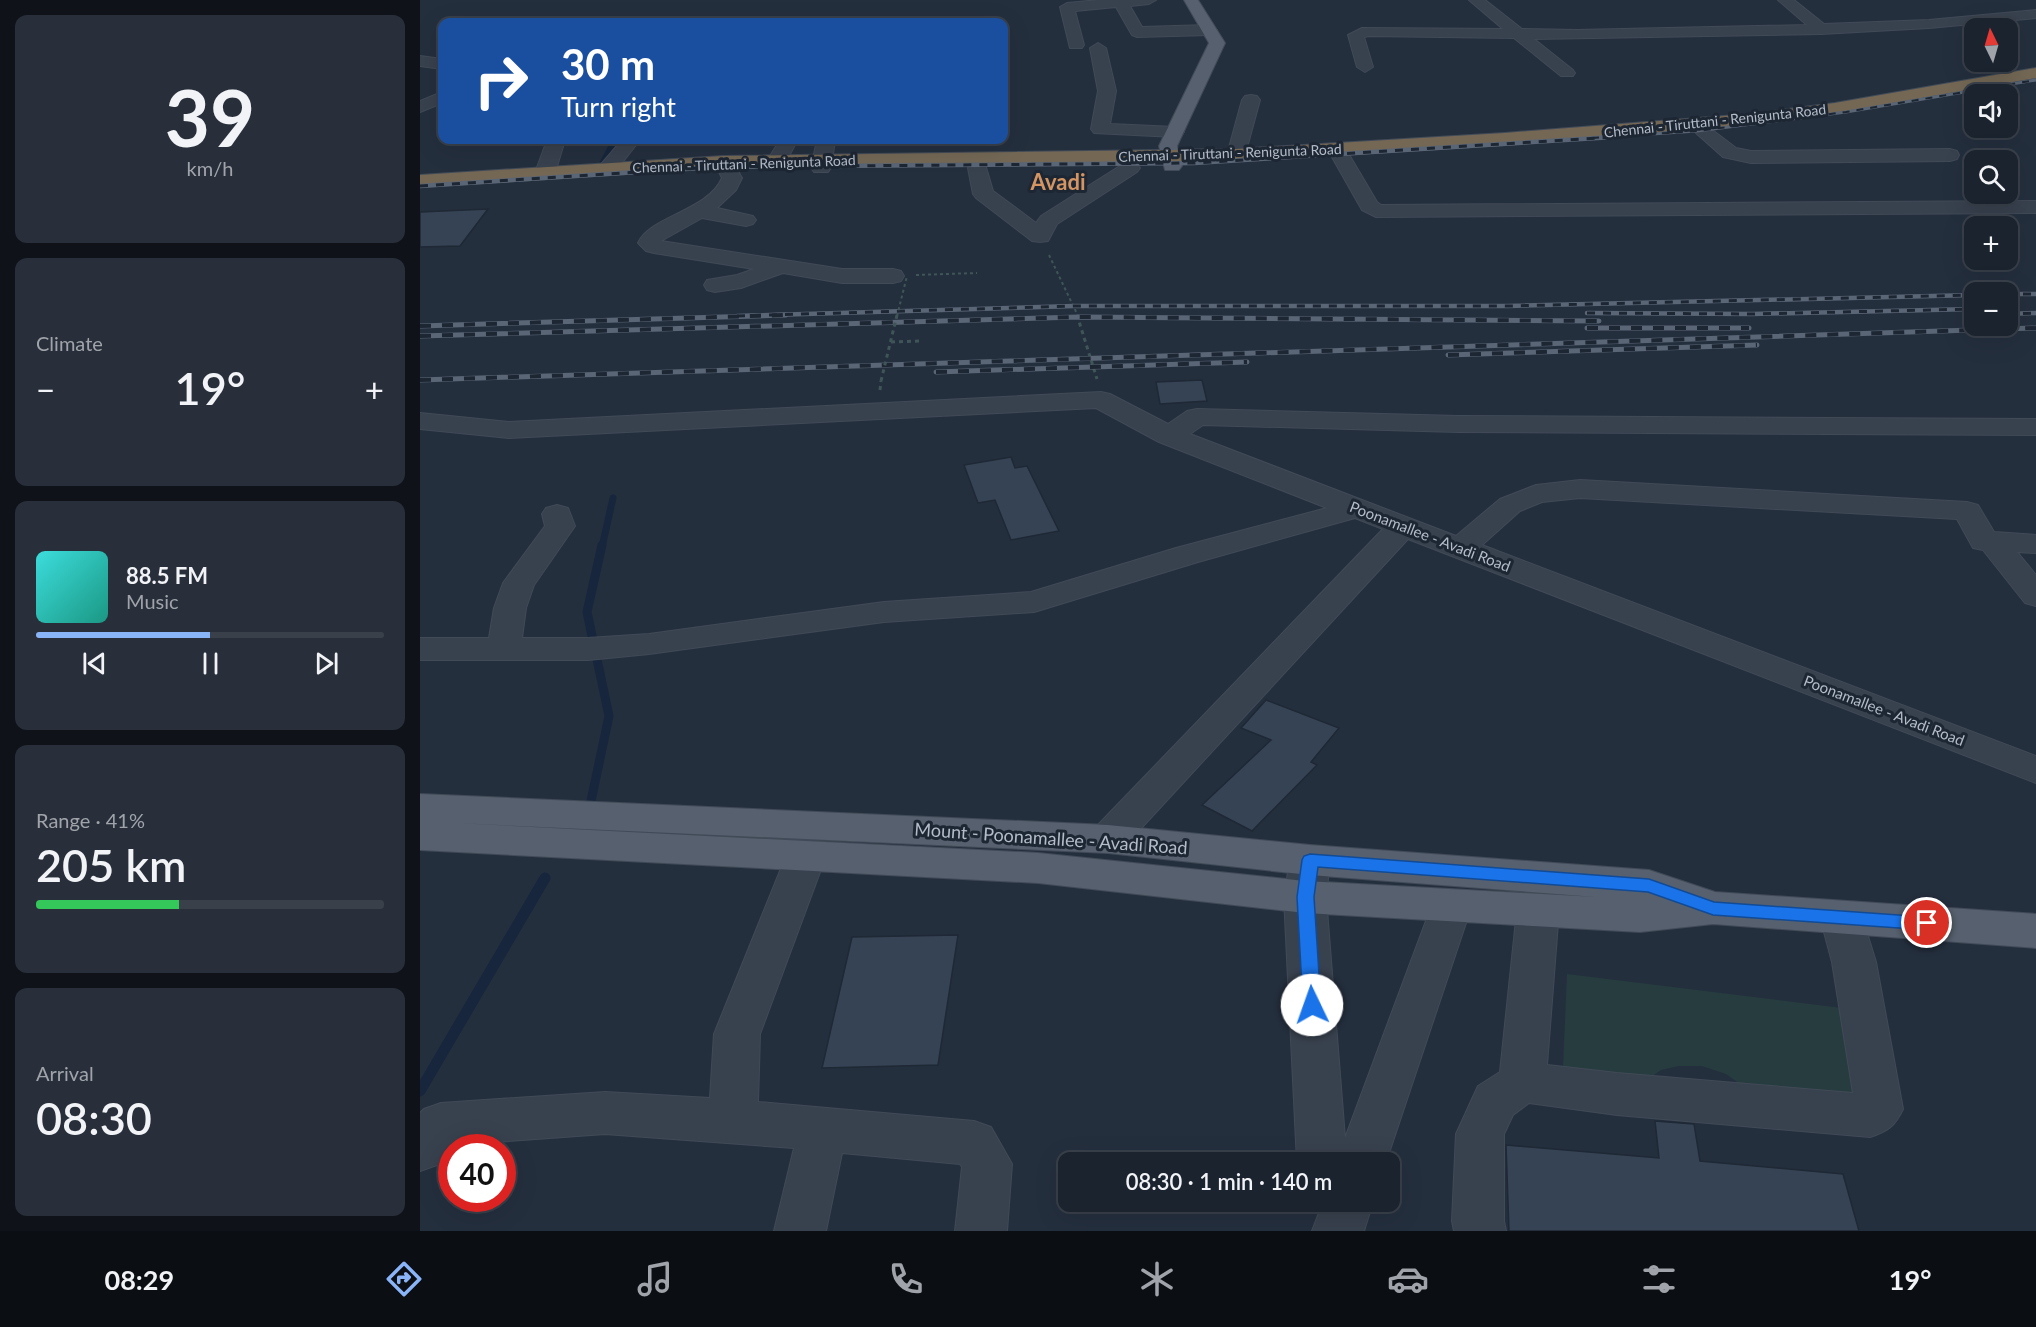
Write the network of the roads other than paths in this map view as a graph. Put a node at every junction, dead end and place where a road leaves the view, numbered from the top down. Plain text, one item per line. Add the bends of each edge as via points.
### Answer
1 (1191, 0) edge
2 (1476, 0) edge
3 (1785, 0) edge
4 (1124, 8) junction
5 (1157, 8) edge
6 (2036, 14) edge
7 (1821, 29) junction
8 (1209, 30) junction
9 (1175, 31) junction
10 (1517, 33) junction
11 (1076, 45) dead end
12 (420, 48) edge
13 (1098, 48) dead end
14 (438, 50) edge
15 (420, 62) edge
16 (438, 64) edge
17 (1365, 67) dead end
18 (1567, 73) dead end
19 (2036, 74) edge
20 (2036, 82) edge
21 (438, 99) edge
22 (1251, 100) dead end
23 (1901, 101) junction
24 (420, 107) edge
25 (1705, 133) junction
26 (555, 144) edge
27 (628, 144) edge
28 (786, 144) edge
29 (826, 144) edge
30 (1171, 150) junction
31 (1339, 153) junction
32 (1950, 155) dead end
33 (1236, 159) junction
34 (777, 161) junction
35 (823, 164) junction
36 (978, 168) junction
37 (1130, 168) junction
38 (607, 170) junction
39 (544, 173) junction
40 (420, 181) edge
41 (420, 189) edge
42 (717, 193) junction
43 (2036, 207) edge
44 (746, 220) dead end
45 (781, 267) junction
46 (900, 276) road end
47 (715, 285) dead end
48 (420, 421) edge
49 (2036, 427) edge
50 (1168, 436) junction
51 (1356, 509) junction
52 (557, 514) dead end
53 (1402, 527) junction
54 (1993, 542) junction
55 (2036, 544) edge
56 (1459, 549) junction
57 (2036, 596) edge
58 (420, 649) edge
59 (504, 649) junction
60 (2036, 770) edge
61 (420, 808) edge
62 (420, 836) edge
63 (1108, 839) junction
64 (806, 856) junction
65 (1308, 879) junction
66 (1451, 905) junction
67 (1713, 908) junction
68 (1538, 910) junction
69 (1840, 917) junction
70 (2036, 931) edge
71 (1522, 1082) junction
72 (733, 1121) junction
73 (823, 1129) junction
74 (420, 1149) edge
75 (1322, 1152) edge
76 (1365, 1152) edge
77 (1325, 1212) edge
78 (1345, 1212) edge
79 (800, 1231) edge
80 (981, 1231) edge
81 (1326, 1231) edge
82 (1338, 1231) edge
83 (1480, 1231) edge

1 - 8 main road
2 - 10 street
3 - 7 street
4 - 5 street
4 - 9 street via 1137,32
4 - 11 street via 1067,7
5 - 9 street
6 - 7 street
7 - 10 street
8 - 9 street
8 - 30 main road via 1217,43
10 - 17 street via 1359,32 1356,35
10 - 18 street
12 - 14 street
13 - 30 street via 1107,92 1100,129
15 - 16 street
19 - 23 highway, Chennai - Tiruttani - Renigunta Road
20 - 23 highway, Chennai - Tiruttani - Renigunta Road
21 - 24 street
22 - 33 street
23 - 25 highway, Chennai - Tiruttani - Renigunta Road
23 - 31 highway, Chennai - Tiruttani - Renigunta Road via 1670,127
25 - 31 highway, Chennai - Tiruttani - Renigunta Road
25 - 32 street via 1730,153 1751,157
26 - 39 street
27 - 38 street
28 - 34 street
29 - 35 street
30 - 33 highway, Chennai - Tiruttani - Renigunta Road
30 - 35 highway, Chennai - Tiruttani - Renigunta Road
30 - 37 highway, Chennai - Tiruttani - Renigunta Road
31 - 33 highway, Chennai - Tiruttani - Renigunta Road
31 - 43 street via 1370,206 1376,211 1399,213
34 - 35 highway, Chennai - Tiruttani - Renigunta Road
34 - 38 highway, Chennai - Tiruttani - Renigunta Road
35 - 36 highway, Chennai - Tiruttani - Renigunta Road
35 - 42 highway, Chennai - Tiruttani - Renigunta Road
36 - 37 highway, Chennai - Tiruttani - Renigunta Road
36 - 37 street via 983,194 1040,236 1048,220
38 - 39 highway, Chennai - Tiruttani - Renigunta Road
39 - 40 highway, Chennai - Tiruttani - Renigunta Road
41 - 42 highway, Chennai - Tiruttani - Renigunta Road
42 - 44 street
42 - 45 street via 656,234 649,243
45 - 46 street via 842,276
45 - 47 street
48 - 50 street, Poonamallee - Avadi Road via 509,430 1101,400
49 - 50 street via 1458,424 1197,417
50 - 51 street, Poonamallee - Avadi Road
51 - 53 street, Poonamallee - Avadi Road
51 - 59 street via 1034,602 884,612 649,644
52 - 59 street via 560,526 519,582 510,608
53 - 56 street, Poonamallee - Avadi Road
53 - 63 street
54 - 55 street
54 - 56 street via 1984,541 1967,511 1580,489 1536,494 1510,505
54 - 57 street
56 - 60 street, Poonamallee - Avadi Road
58 - 59 street
61 - 63 main road, Mount - Poonamallee - Avadi Road
62 - 64 main road, Mount - Poonamallee - Avadi Road
63 - 65 main road, Mount - Poonamallee - Avadi Road
64 - 65 main road, Mount - Poonamallee - Avadi Road
64 - 72 street via 738,1034
65 - 66 main road, Mount - Poonamallee - Avadi Road
65 - 67 main road, Mount - Poonamallee - Avadi Road via 1649,886
65 - 75 street
66 - 68 main road, Mount - Poonamallee - Avadi Road
66 - 76 street
67 - 68 main road, Mount - Poonamallee - Avadi Road via 1640,916
67 - 69 main road, Mount - Poonamallee - Avadi Road
68 - 71 street
69 - 70 main road, Mount - Poonamallee - Avadi Road
69 - 71 street via 1854,962 1879,1108 1870,1116
71 - 83 street via 1495,1101 1480,1134
72 - 73 street
72 - 74 street via 605,1113 441,1124
73 - 79 street
73 - 80 street via 974,1143 987,1164
77 - 81 street
78 - 82 street

